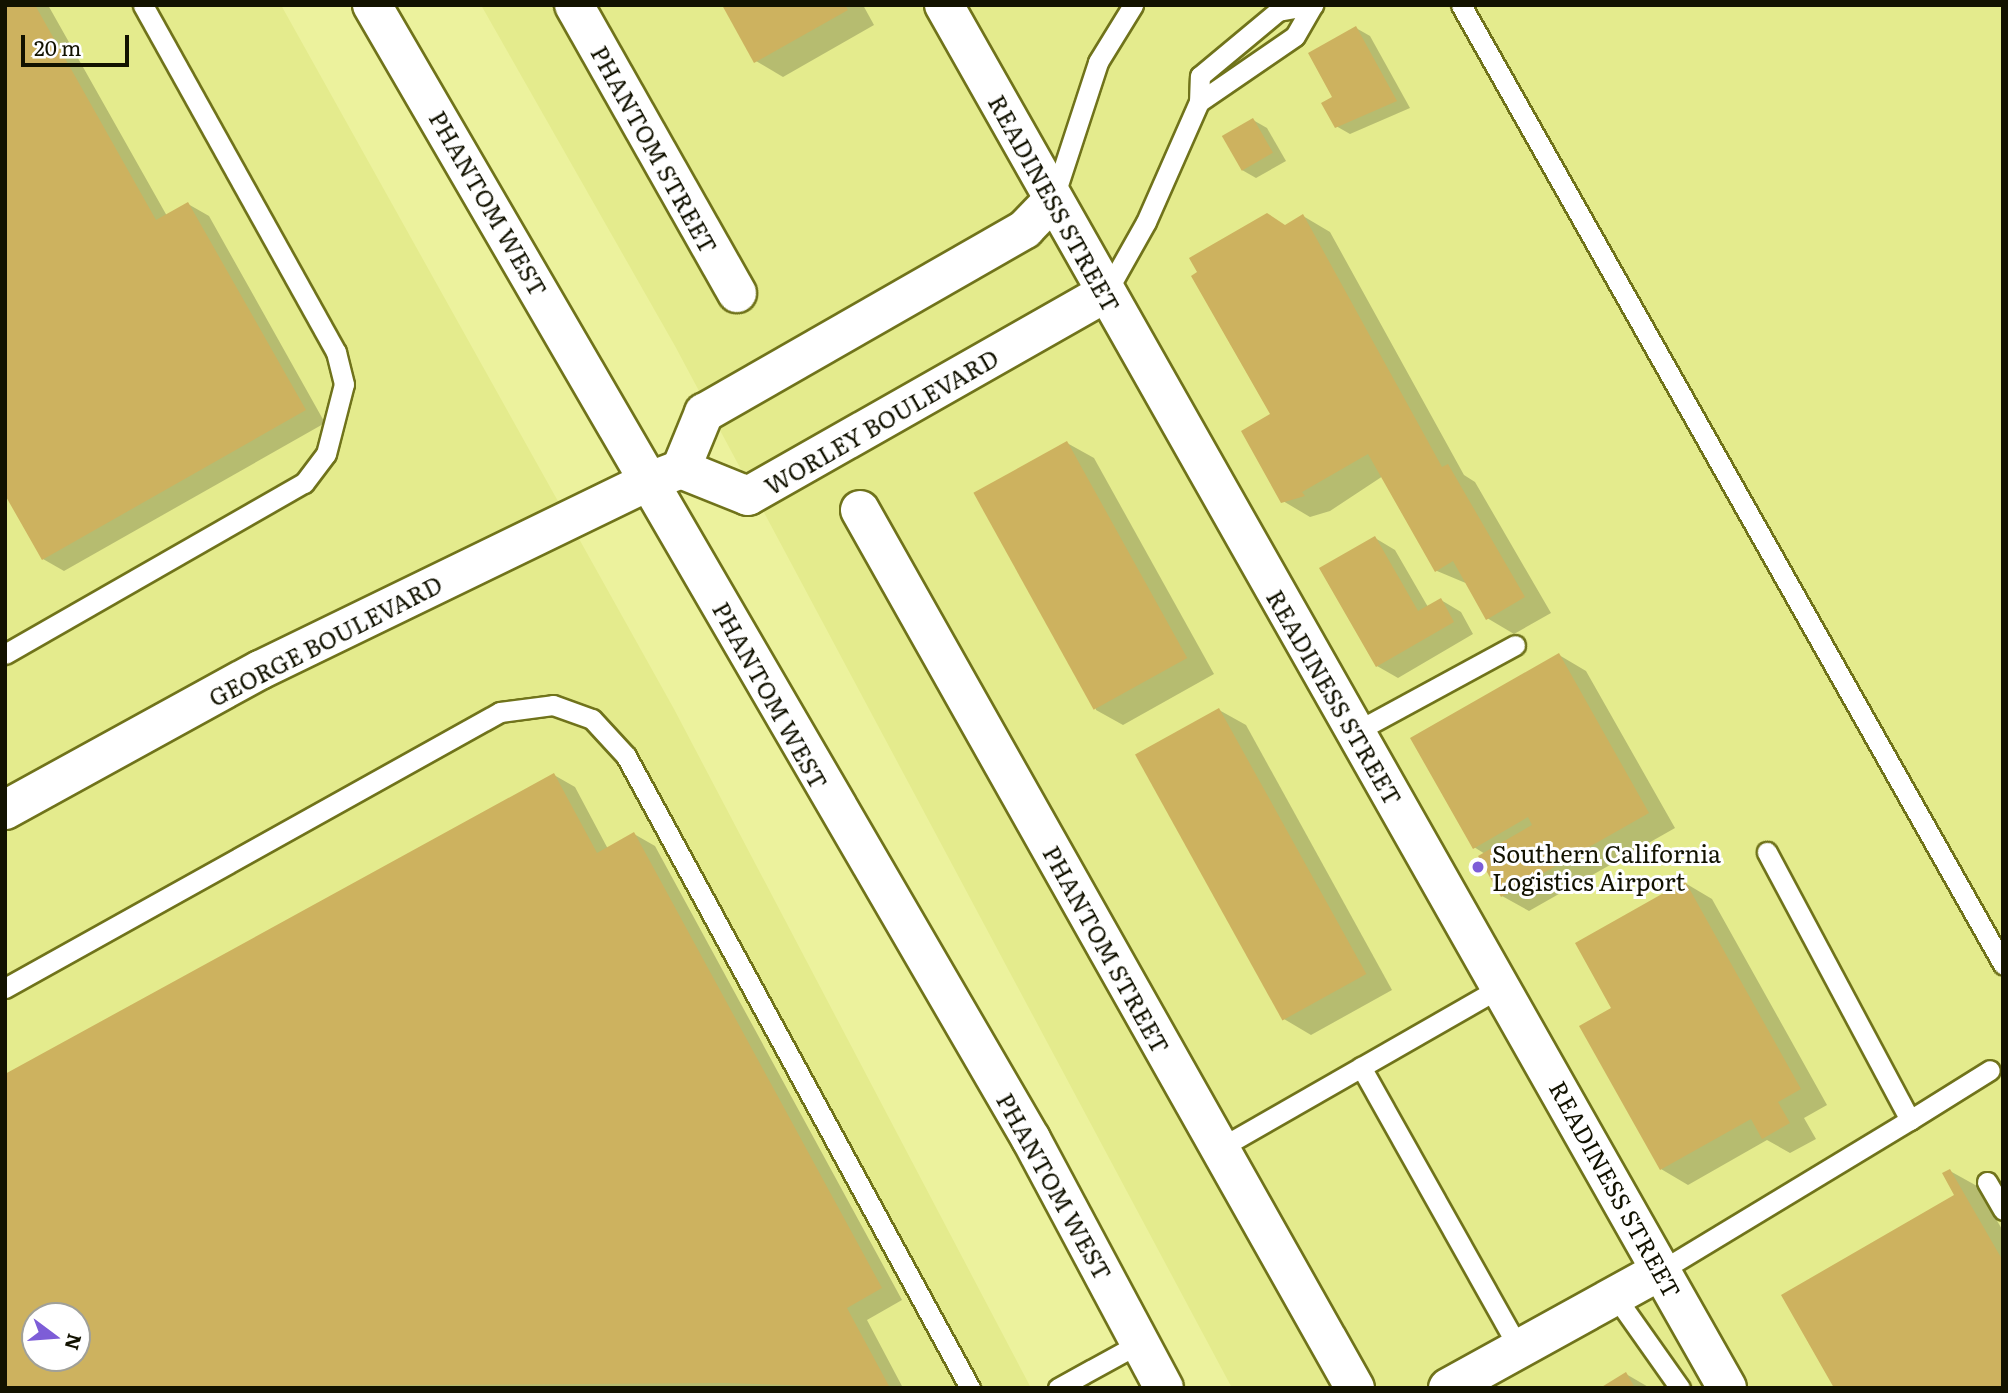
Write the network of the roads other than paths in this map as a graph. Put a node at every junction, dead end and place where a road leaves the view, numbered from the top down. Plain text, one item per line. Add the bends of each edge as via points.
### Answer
1 (143, 5) edge
2 (372, 5) edge
3 (574, 5) edge
4 (944, 5) edge
5 (1133, 5) edge
6 (1461, 5) edge
7 (1313, 6) edge
8 (1199, 102) junction
9 (1054, 200) junction
10 (737, 293) dead end
11 (1106, 293) junction
12 (666, 475) junction
13 (860, 510) dead end
14 (1515, 645) dead end
15 (5, 654) edge
16 (1355, 732) junction
17 (6, 808) edge
18 (1767, 852) dead end
19 (2003, 964) edge
20 (1501, 986) junction
21 (5, 988) edge
22 (1361, 1067) junction
23 (1990, 1070) dead end
24 (1910, 1120) junction
25 (1220, 1148) junction
26 (1987, 1182) dead end
27 (2003, 1210) edge
28 (1661, 1270) junction
29 (1615, 1296) junction
30 (1140, 1343) junction
31 (1519, 1349) junction
32 (1719, 1374) edge
33 (1676, 1381) edge
34 (970, 1388) edge
35 (1058, 1388) edge
36 (1164, 1388) edge
37 (1355, 1388) edge
38 (1448, 1388) edge

1 - 15 lane via 336,352 344,384 326,454 304,483
2 - 12 street, PHANTOM WEST
3 - 10 street, PHANTOM STREET
4 - 9 street, READINESS STREET
5 - 9 lane via 1098,62
6 - 19 lane
7 - 8 lane via 1295,36
7 - 8 lane via 1278,11 1239,38 1200,76
8 - 11 lane via 1146,222
9 - 11 street, READINESS STREET
9 - 12 street via 1025,229 704,414
11 - 12 street, WORLEY BOULEVARD via 748,496
11 - 16 street, READINESS STREET
12 - 17 street, GEORGE BOULEVARD via 260,670
12 - 30 street, PHANTOM WEST
13 - 25 street, PHANTOM STREET
14 - 16 lane
16 - 20 street, READINESS STREET
18 - 24 lane
20 - 22 lane
20 - 28 street, READINESS STREET
21 - 34 lane via 500,712 553,705 592,719 626,757
22 - 25 lane
22 - 31 lane
23 - 24 lane
24 - 28 lane
25 - 37 street, PHANTOM STREET
26 - 27 lane
28 - 29 street
28 - 32 street, READINESS STREET
29 - 31 street
29 - 33 lane
30 - 35 lane
30 - 36 street, PHANTOM WEST
31 - 38 street
32 - 33 lane

